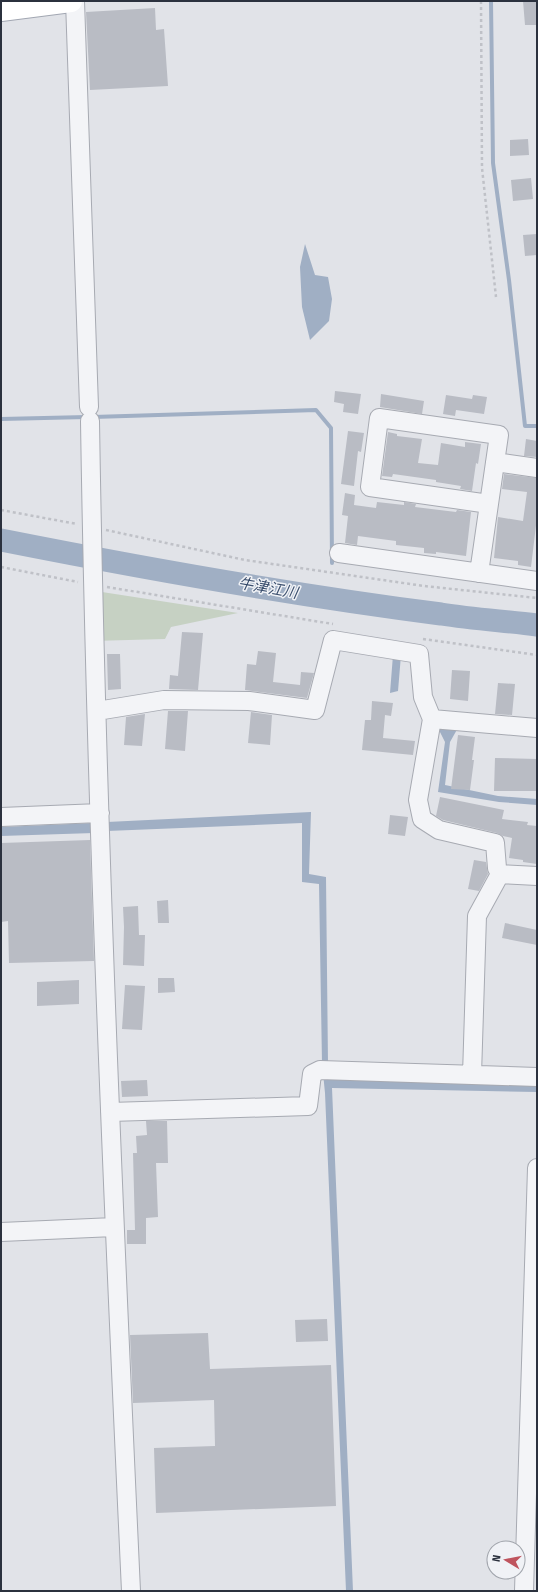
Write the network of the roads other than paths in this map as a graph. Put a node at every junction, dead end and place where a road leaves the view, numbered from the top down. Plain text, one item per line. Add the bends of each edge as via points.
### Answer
1 (71, 1) edge
2 (75, 1) edge
3 (1, 10) edge
4 (495, 462) junction
5 (537, 468) edge
6 (489, 504) junction
7 (338, 553) dead end
8 (479, 573) junction
9 (537, 581) edge
10 (97, 711) junction
11 (432, 719) junction
12 (537, 728) edge
13 (100, 813) junction
14 (1, 817) edge
15 (500, 874) junction
16 (537, 876) edge
17 (472, 1075) junction
18 (537, 1077) edge
19 (110, 1112) junction
20 (537, 1168) edge
21 (114, 1227) junction
22 (1, 1232) edge
23 (131, 1591) edge
24 (524, 1591) edge

1 - 3 main road
2 - 10 street via 90,414
4 - 5 street
4 - 6 street
4 - 6 street via 499,435 379,418 370,487
6 - 8 street
7 - 8 street
8 - 9 street
10 - 11 street via 164,700 249,701 315,710 333,640 418,654 423,696
10 - 13 street
11 - 12 street
11 - 15 street via 418,800 422,819 439,830 494,843
13 - 14 street
13 - 19 street
15 - 16 street
15 - 17 street via 478,916
17 - 18 street
17 - 19 street via 327,1070 312,1074 308,1106
19 - 21 street
20 - 24 street
21 - 22 street
21 - 23 street

